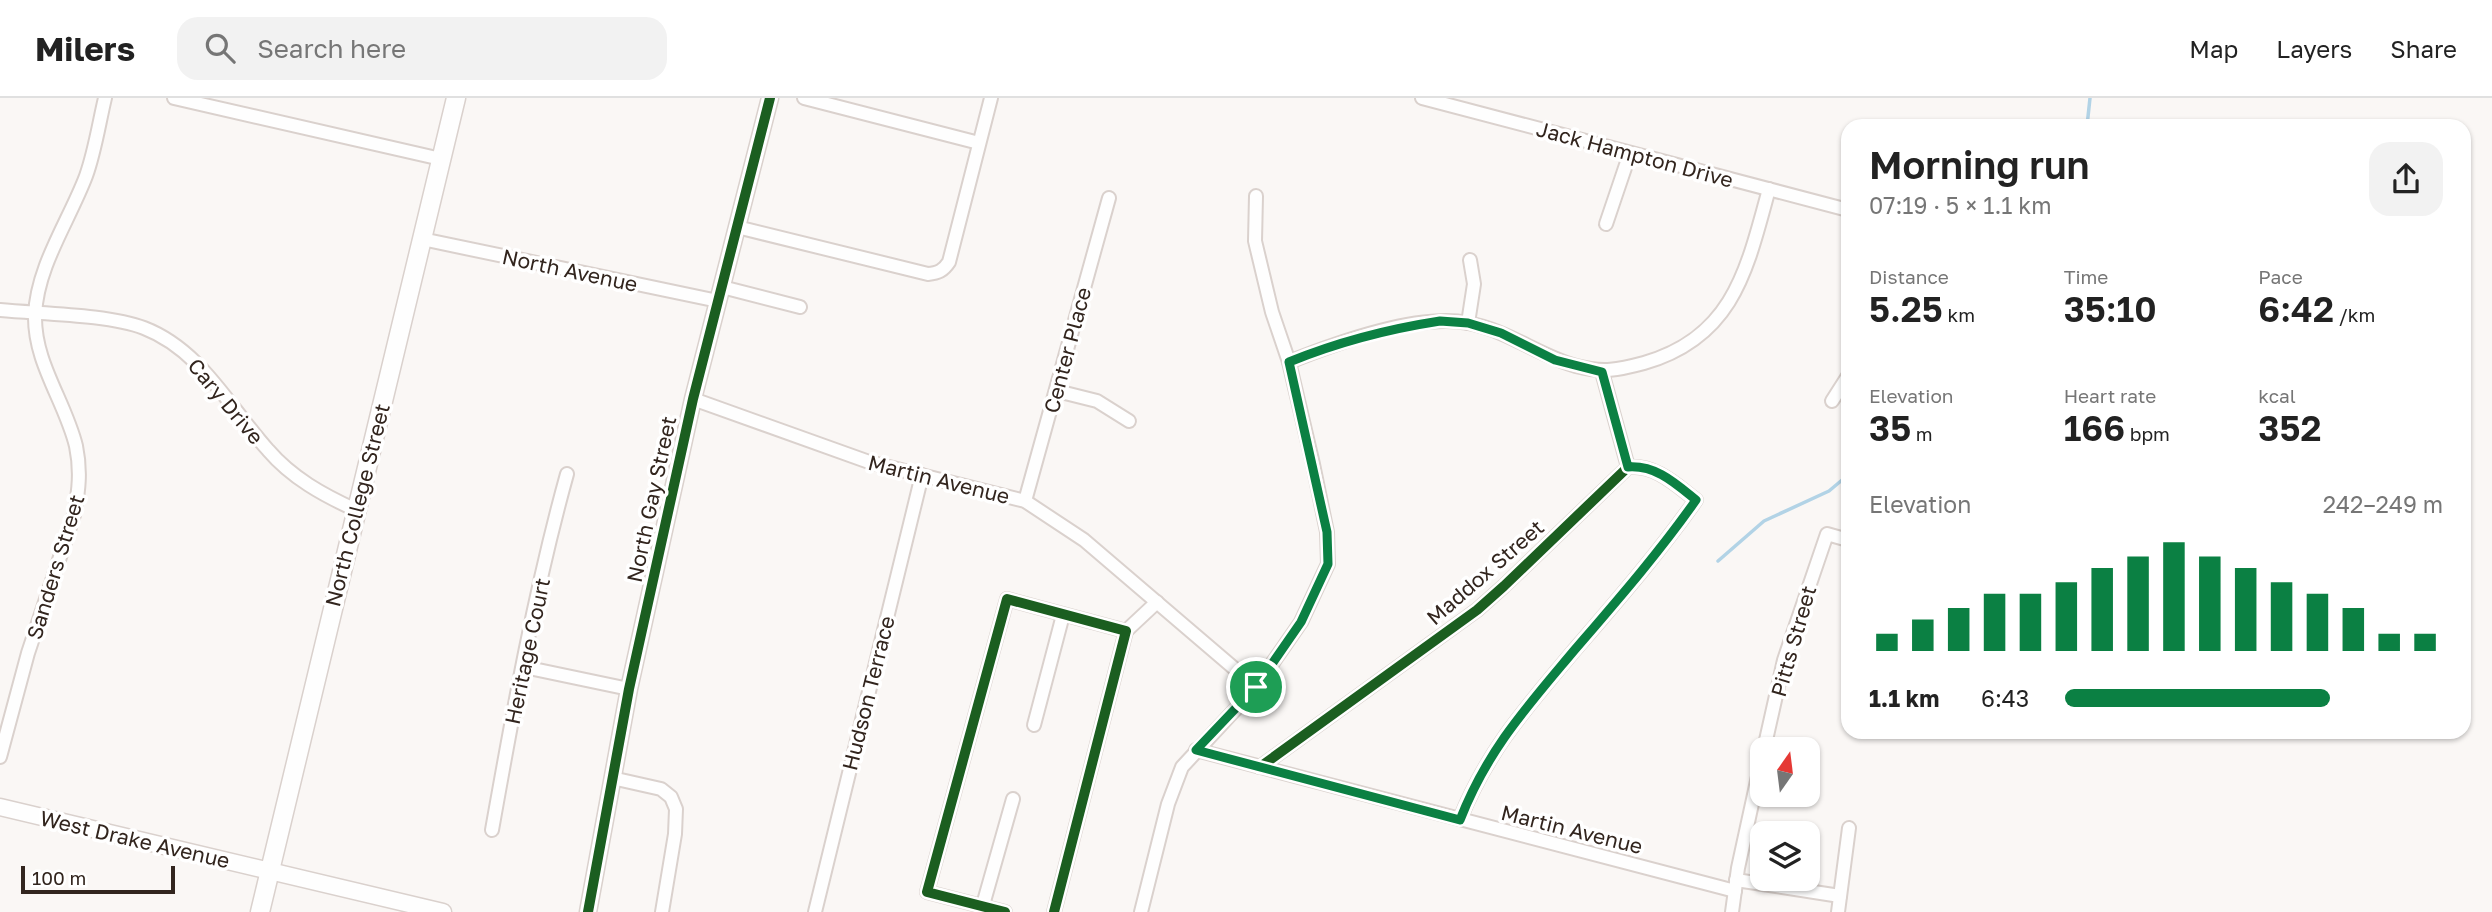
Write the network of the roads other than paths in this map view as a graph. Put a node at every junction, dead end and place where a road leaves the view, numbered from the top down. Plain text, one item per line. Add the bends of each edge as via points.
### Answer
1 (105, 98) edge
2 (174, 98) edge
3 (456, 98) edge
4 (770, 98) edge
5 (804, 98) edge
6 (991, 98) edge
7 (1422, 98) edge
8 (979, 142) junction
9 (1630, 153) junction
10 (441, 159) junction
11 (1769, 189) junction
12 (1255, 196) dead end
13 (1109, 198) dead end
14 (1841, 208) edge
15 (1606, 224) dead end
16 (737, 227) junction
17 (422, 239) junction
18 (1470, 260) dead end
19 (720, 294) junction
20 (800, 307) dead end
21 (0, 310) edge
22 (35, 313) junction
23 (1468, 323) junction
24 (1289, 362) junction
25 (1602, 372) junction
26 (1841, 387) edge
27 (1056, 391) junction
28 (693, 399) junction
29 (1832, 401) dead end
30 (1129, 421) dead end
31 (1628, 467) junction
32 (566, 474) dead end
33 (922, 475) junction
34 (1025, 501) junction
35 (356, 510) junction
36 (1841, 538) edge
37 (1157, 602) junction
38 (1063, 615) junction
39 (1126, 631) junction
40 (524, 667) junction
41 (1256, 687) junction
42 (629, 689) junction
43 (1034, 725) dead end
44 (1767, 737) edge
45 (1196, 750) junction
46 (0, 757) edge
47 (1260, 767) junction
48 (612, 778) junction
49 (1013, 799) dead end
50 (0, 807) edge
51 (1752, 807) edge
52 (1460, 820) junction
53 (1849, 828) dead end
54 (492, 830) dead end
55 (270, 870) junction
56 (1736, 886) junction
57 (1840, 896) junction
58 (982, 909) edge
59 (260, 912) edge
60 (443, 912) edge
61 (588, 912) edge
62 (662, 912) edge
63 (815, 912) edge
64 (1005, 912) edge
65 (1054, 912) edge
66 (1141, 912) edge
67 (1732, 912) edge
68 (1838, 912) edge

1 - 22 street, Sanders Street via 87,172 44,270
2 - 10 street
3 - 10 main road, North College Street
4 - 16 street, North Gay Street
5 - 8 street
6 - 8 street
7 - 9 street, Jack Hampton Drive
8 - 16 street via 949,262 936,274
9 - 11 street, Jack Hampton Drive
9 - 15 street
10 - 17 main road, North College Street
11 - 14 street, Jack Hampton Drive
11 - 25 street via 1749,262 1714,323 1687,345 1654,360
12 - 24 street via 1255,241
13 - 27 street, Center Place
16 - 19 street, North Gay Street
17 - 19 street, North Avenue
17 - 35 main road, North College Street
18 - 23 street via 1474,284
19 - 20 street, North Avenue
19 - 28 street, North Gay Street
21 - 22 street, Cary Drive
22 - 35 street, Cary Drive via 143,327 175,344 202,368 269,452 296,478
22 - 46 street, Sanders Street via 40,352 75,444 79,491
23 - 24 street via 1440,321 1404,327 1335,344
23 - 25 street via 1501,333 1555,360
24 - 41 street via 1327,532 1328,564 1301,622
25 - 31 street
26 - 29 street
27 - 30 street via 1097,401
27 - 34 street, Center Place
28 - 33 street, Martin Avenue via 869,462
28 - 42 street, North Gay Street
31 - 47 street, Maddox Street via 1477,610
31 - 52 street via 1653,470 1696,500 1507,732 1473,786
32 - 40 street, Heritage Court
33 - 34 street, Martin Avenue
33 - 63 street, Hudson Terrace
34 - 37 street, Martin Avenue via 1084,540
35 - 55 main road, North College Street
36 - 44 street, Pitts Street via 1828,534 1784,660
37 - 39 street
37 - 41 street, Martin Avenue
38 - 39 street
38 - 43 street
38 - 58 street via 1007,599 1003,613 927,892
39 - 65 street
40 - 42 street
40 - 54 street, Heritage Court
41 - 45 street
42 - 48 street, North Gay Street
45 - 47 street, Martin Avenue
45 - 66 street via 1175,780
47 - 52 street, Martin Avenue
48 - 61 street, North Gay Street
48 - 62 street via 661,789 676,809
49 - 58 street
50 - 55 street, West Drake Avenue
51 - 56 street
52 - 56 street, Martin Avenue
53 - 57 street
55 - 59 main road, North College Street
55 - 60 street, West Drake Avenue
56 - 57 street, Martin Avenue
56 - 67 street
57 - 68 street
58 - 64 street

